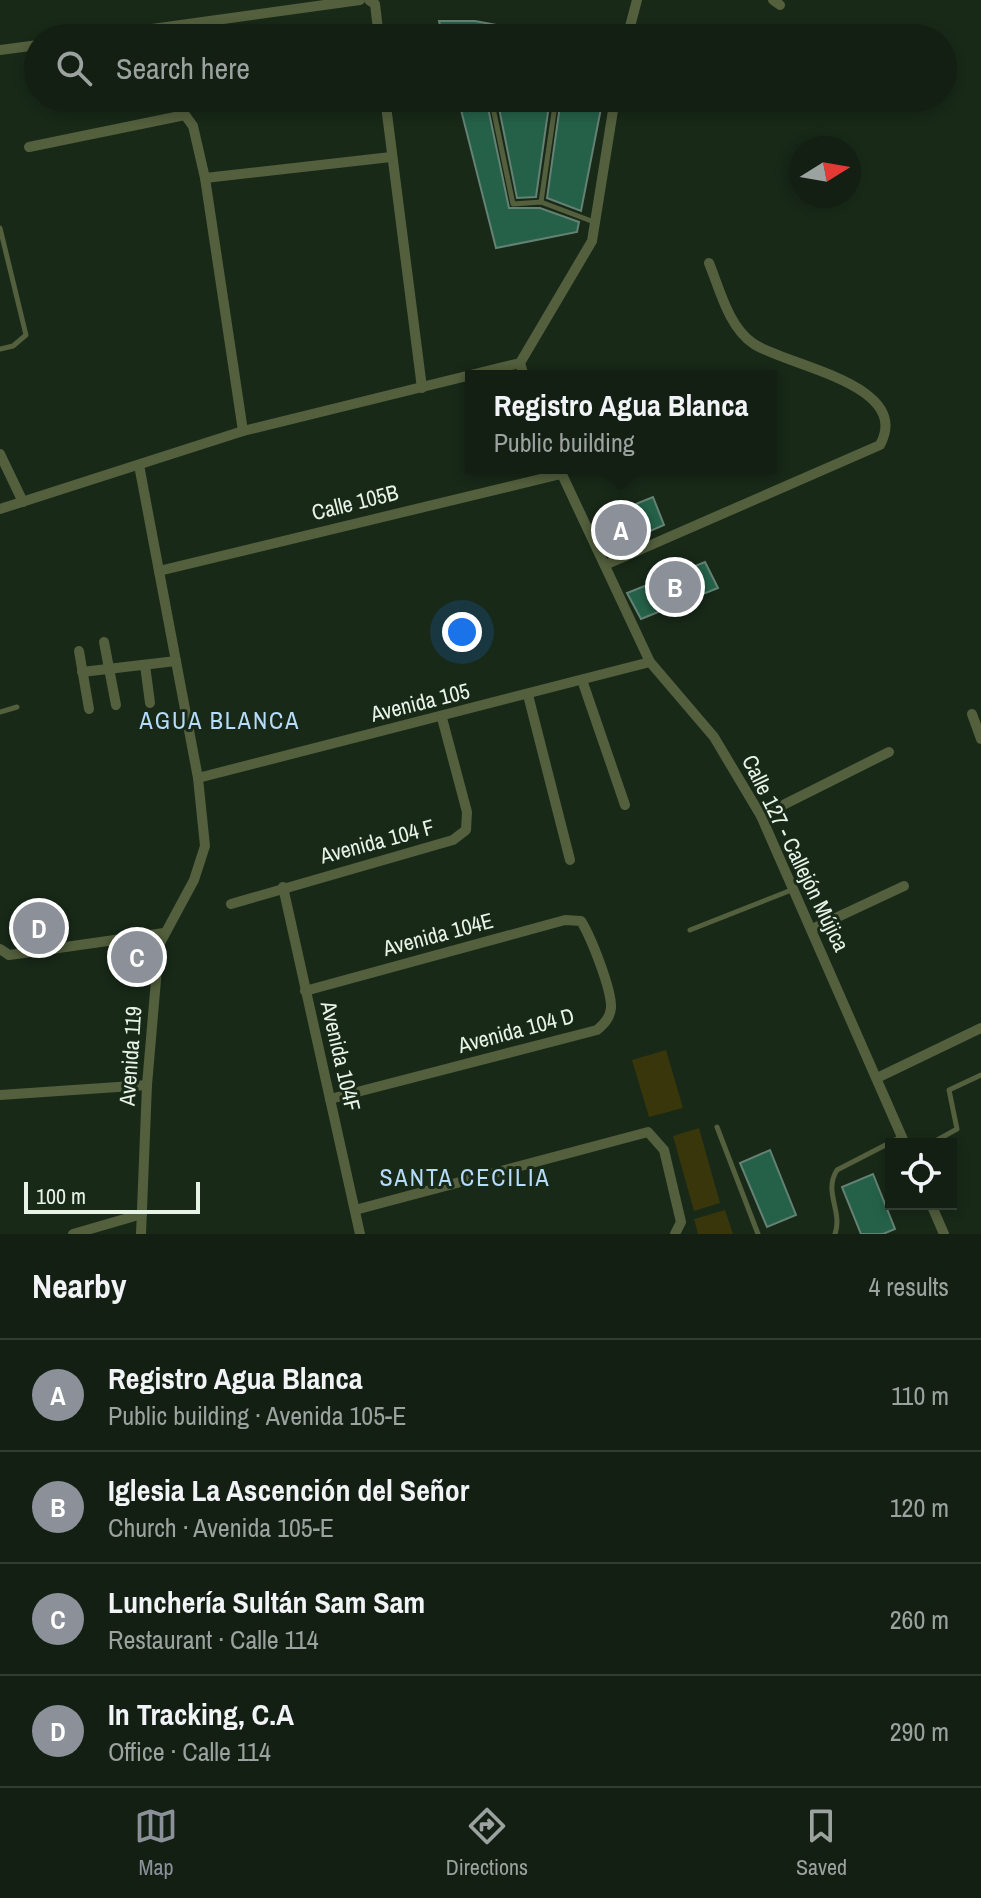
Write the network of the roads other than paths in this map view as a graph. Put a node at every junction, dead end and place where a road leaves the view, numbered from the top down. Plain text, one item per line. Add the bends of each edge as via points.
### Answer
1 (360, 0) edge
2 (369, 0) edge
3 (636, 3) edge
4 (188, 24) edge
5 (377, 24) edge
6 (631, 24) edge
7 (24, 47) edge
8 (0, 50) edge
9 (386, 112) edge
10 (494, 112) edge
11 (554, 112) edge
12 (613, 112) edge
13 (29, 147) dead end
14 (391, 157) junction
15 (205, 178) junction
16 (541, 202) junction
17 (595, 222) junction
18 (0, 228) edge
19 (709, 263) dead end
20 (0, 349) edge
21 (520, 363) junction
22 (493, 370) edge
23 (522, 370) edge
24 (465, 377) edge
25 (422, 388) junction
26 (243, 431) junction
27 (0, 454) edge
28 (139, 465) junction
29 (548, 474) edge
30 (561, 474) edge
31 (23, 502) junction
32 (0, 509) edge
33 (605, 565) junction
34 (159, 571) junction
35 (104, 642) dead end
36 (79, 651) dead end
37 (176, 661) junction
38 (650, 662) junction
39 (145, 665) junction
40 (111, 669) junction
41 (82, 672) junction
42 (582, 680) junction
43 (528, 695) junction
44 (150, 703) dead end
45 (116, 705) dead end
46 (17, 707) dead end
47 (89, 709) dead end
48 (0, 712) edge
49 (972, 714) dead end
50 (442, 718) junction
51 (981, 739) edge
52 (889, 752) dead end
53 (198, 778) junction
54 (625, 805) dead end
55 (761, 816) junction
56 (570, 860) dead end
57 (904, 886) dead end
58 (283, 887) junction
59 (794, 889) junction
60 (231, 904) dead end
61 (581, 921) joint
62 (812, 929) junction
63 (690, 930) dead end
64 (164, 933) junction
65 (0, 949) edge
66 (305, 991) junction
67 (981, 1028) edge
68 (981, 1075) edge
69 (877, 1078) junction
70 (147, 1085) junction
71 (0, 1095) edge
72 (330, 1099) junction
73 (717, 1127) dead end
74 (903, 1138) edge
75 (941, 1138) edge
76 (885, 1149) edge
77 (355, 1210) junction
78 (934, 1210) edge
79 (142, 1214) junction
80 (677, 1233) edge
81 (73, 1234) edge
82 (141, 1234) edge
83 (360, 1234) edge
84 (758, 1234) edge
85 (835, 1234) edge
86 (944, 1234) edge

1 - 4 street
2 - 5 street via 375,4
3 - 6 street
7 - 8 street
9 - 14 street
10 - 16 lane via 513,204
11 - 16 lane
12 - 17 street
13 - 15 street via 185,115 193,126
14 - 15 street
14 - 25 street
15 - 26 street
16 - 17 lane
17 - 21 street via 592,241
18 - 20 lane via 26,335
19 - 33 street via 730,316 753,344 856,386 874,399 885,435 880,445
21 - 22 street
21 - 23 street
24 - 25 street
25 - 26 street
26 - 28 street
27 - 31 street
28 - 31 street
28 - 34 street, Avenida 119
29 - 34 street, Calle 105B
30 - 33 street, Calle 127 - Callejón Mújica
31 - 32 street
33 - 38 street, Calle 127 - Callejón Mújica
34 - 37 street, Avenida 119
35 - 40 street
36 - 41 street
37 - 39 street
37 - 53 street, Avenida 119
38 - 42 street, Avenida 105
38 - 55 street, Calle 127 - Callejón Mújica via 714,737
39 - 40 street
39 - 44 street
40 - 41 street
40 - 45 street
41 - 47 street
42 - 43 street, Avenida 105
42 - 54 street
43 - 50 street, Avenida 105
43 - 56 street
46 - 48 lane
49 - 51 street
50 - 53 street, Avenida 105
50 - 58 street, Avenida 104 F via 467,812 466,830 453,840
52 - 55 street
53 - 64 street, Avenida 119 via 205,846 194,880
55 - 59 street, Calle 127 - Callejón Mújica
57 - 62 street
58 - 60 street, Avenida 104 F
58 - 66 street, Avenida 104F
59 - 62 street, Calle 127 - Callejón Mújica
59 - 63 lane
61 - 66 street, Avenida 104E via 565,920
61 - 72 street, Avenida 104 D via 611,1007 597,1030
62 - 69 street, Calle 127 - Callejón Mújica
64 - 65 street via 9,955
64 - 70 street, Avenida 119
66 - 72 street, Avenida 104F
67 - 69 street
68 - 75 lane via 949,1090 957,1129
69 - 74 street, Calle 127 - Callejón Mújica
70 - 71 street
70 - 79 street, Avenida 119
72 - 77 street, Avenida 104F
73 - 84 lane
76 - 85 lane via 837,1170 831,1180
77 - 80 street via 648,1132 664,1150 681,1222
77 - 83 street, Avenida 104F
78 - 86 street
79 - 81 street
79 - 82 street, Avenida 119

